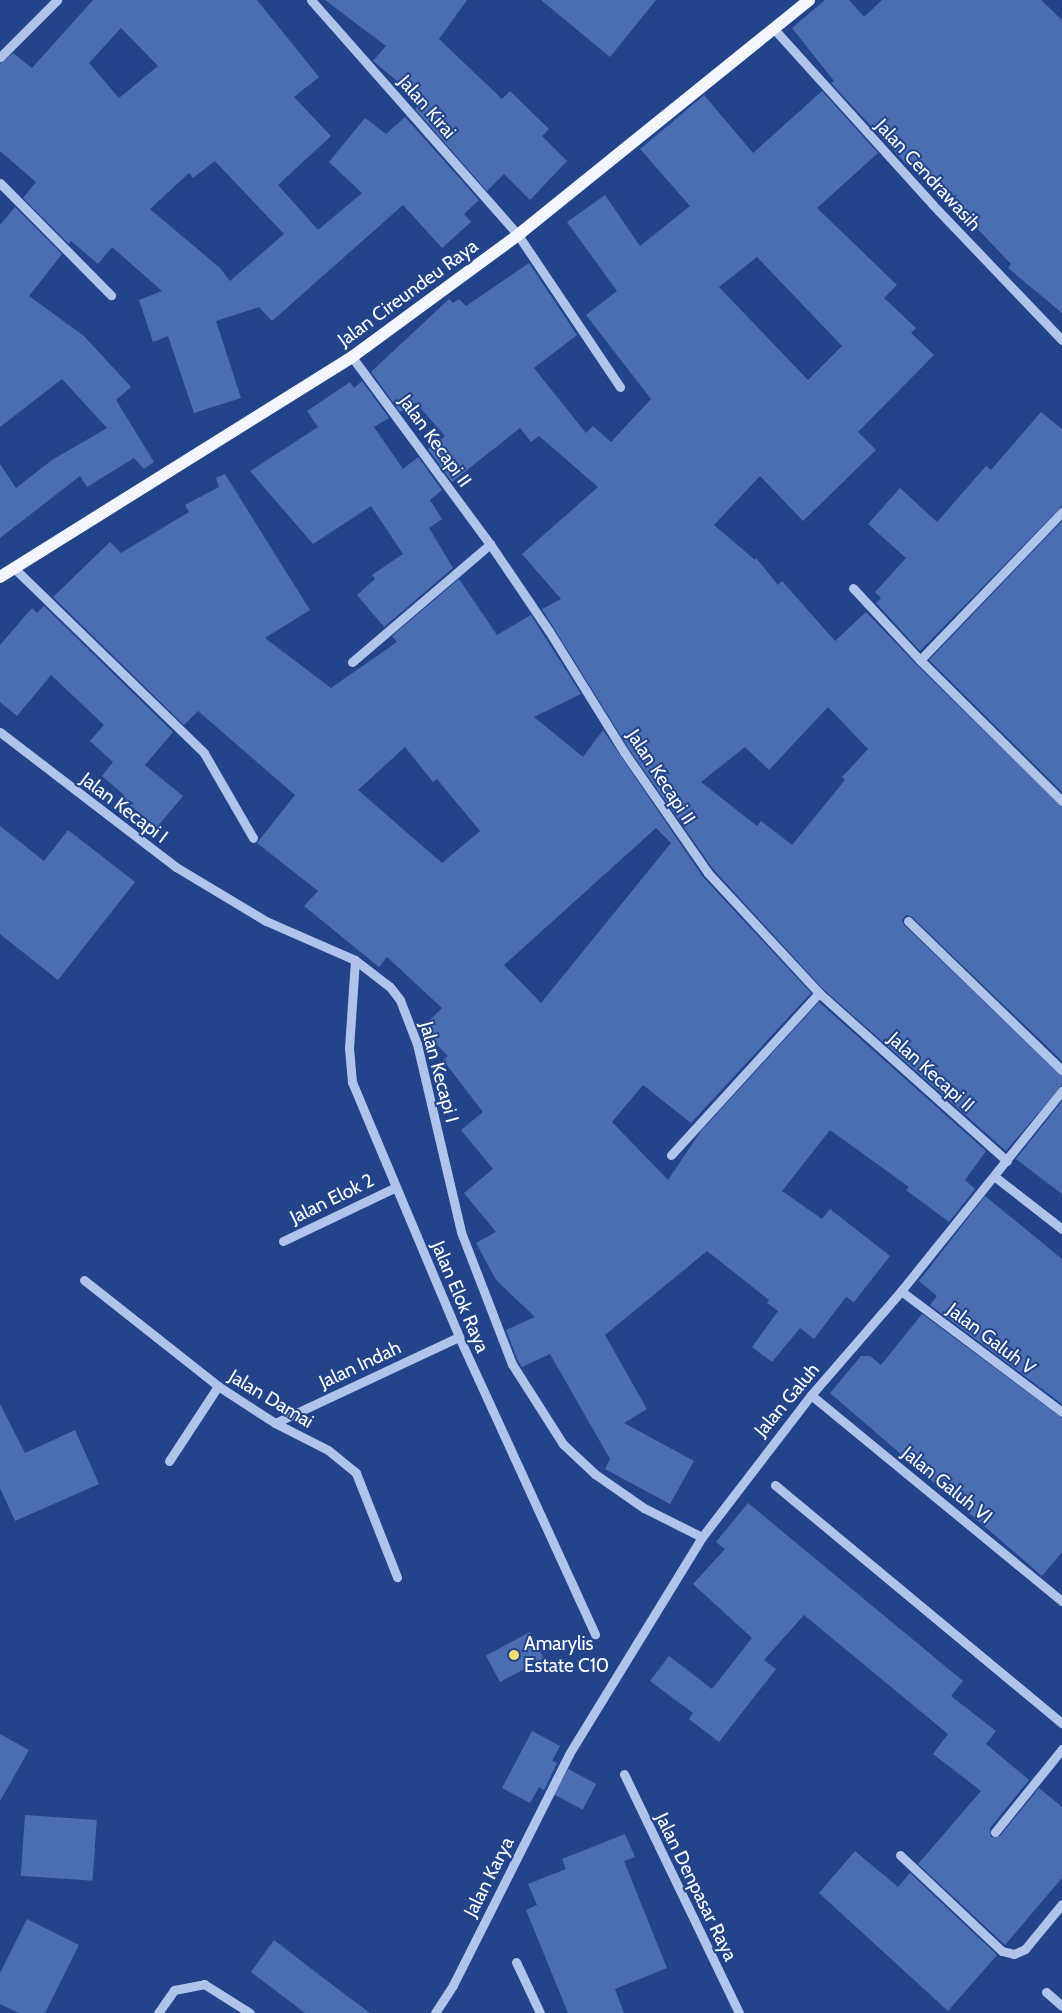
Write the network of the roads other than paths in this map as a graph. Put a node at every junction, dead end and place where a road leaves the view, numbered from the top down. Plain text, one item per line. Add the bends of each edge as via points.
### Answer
1 (57, 0) edge
2 (311, 0) edge
3 (809, 0) edge
4 (774, 29) junction
5 (0, 57) edge
6 (0, 183) edge
7 (518, 235) junction
8 (111, 295) dead end
9 (1062, 340) edge
10 (352, 357) junction
11 (620, 387) dead end
12 (1062, 512) edge
13 (490, 544) junction
14 (14, 568) junction
15 (0, 576) edge
16 (853, 588) dead end
17 (920, 660) junction
18 (352, 662) dead end
19 (0, 732) edge
20 (1062, 801) edge
21 (253, 838) dead end
22 (908, 921) dead end
23 (355, 960) junction
24 (818, 994) junction
25 (1062, 1070) edge
26 (1062, 1091) edge
27 (671, 1155) dead end
28 (1007, 1161) junction
29 (994, 1176) junction
30 (396, 1187) junction
31 (1062, 1229) edge
32 (283, 1241) dead end
33 (84, 1280) dead end
34 (901, 1291) junction
35 (459, 1337) junction
36 (218, 1386) junction
37 (810, 1395) junction
38 (1062, 1412) edge
39 (276, 1423) junction
40 (169, 1461) dead end
41 (775, 1485) dead end
42 (702, 1537) junction
43 (397, 1577) dead end
44 (1062, 1601) edge
45 (595, 1634) dead end
46 (1062, 1723) edge
47 (1062, 1749) edge
48 (569, 1754) joint
49 (624, 1774) dead end
50 (995, 1832) dead end
51 (900, 1855) dead end
52 (1062, 1904) edge
53 (516, 1962) dead end
54 (1046, 1992) dead end
55 (1062, 2006) edge
56 (158, 2013) edge
57 (250, 2013) edge
58 (435, 2013) edge
59 (540, 2013) edge
60 (739, 2013) edge

1 - 5 street
2 - 7 street, Jalan Kirai
3 - 4 main road, Jalan Cireundeu Raya
4 - 7 main road, Jalan Cireundeu Raya
4 - 9 street, Jalan Cendrawasih via 932,204
6 - 8 street
7 - 10 main road, Jalan Cireundeu Raya
7 - 11 street, Jalan Kirai
10 - 13 street, Jalan Kecapi II
10 - 14 main road, Jalan Cireundeu Raya
12 - 17 street
13 - 18 street
13 - 24 street, Jalan Kecapi II via 689,848
14 - 15 main road, Jalan Cireundeu Raya
14 - 21 street via 204,753
16 - 17 street
17 - 20 street
19 - 23 street, Jalan Kecapi I via 176,867 266,921
22 - 25 street
23 - 30 street, Jalan Elok Raya via 349,1048 352,1082
23 - 42 street, Jalan Kecapi I via 390,987 410,1022 428,1080 461,1232 496,1328 531,1398 563,1444 594,1474 644,1508
24 - 27 street
24 - 28 street, Jalan Kecapi II
26 - 28 street, Jalan Galuh
28 - 29 street, Jalan Galuh
29 - 31 street
29 - 34 street, Jalan Galuh
30 - 32 street, Jalan Elok 2
30 - 35 street, Jalan Elok Raya
33 - 36 street, Jalan Damai
34 - 37 street, Jalan Galuh
34 - 38 street, Jalan Galuh V
35 - 39 street, Jalan Indah
35 - 45 street, Jalan Elok Raya
36 - 39 street, Jalan Damai
36 - 40 street
37 - 42 street, Jalan Galuh
37 - 44 street, Jalan Galuh VI
39 - 43 street, Jalan Damai via 328,1450 356,1473
41 - 46 street
42 - 48 street, Jalan Galuh
47 - 50 street
48 - 58 street, Jalan Karya
49 - 60 street, Jalan Denpasar Raya
51 - 52 street via 1002,1951 1014,1954 1025,1949
53 - 59 street
54 - 55 street
56 - 57 street via 174,1990 204,1984

